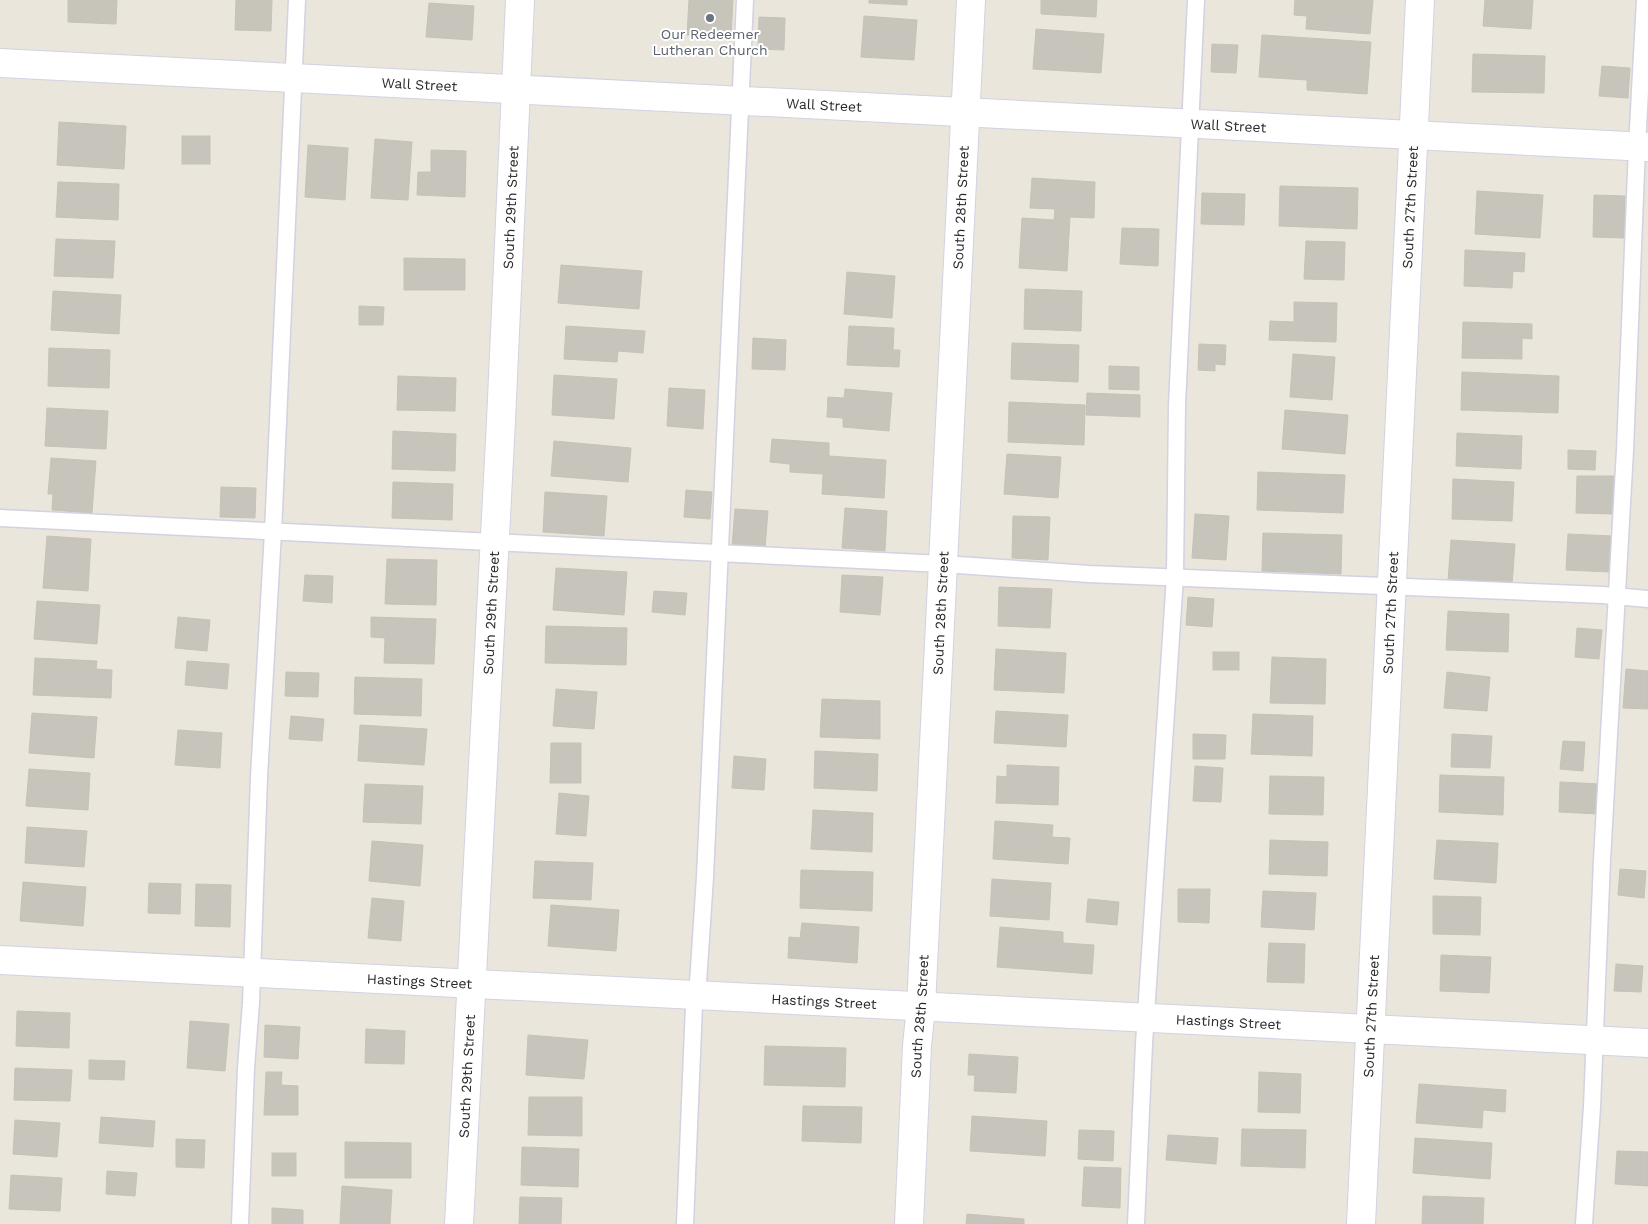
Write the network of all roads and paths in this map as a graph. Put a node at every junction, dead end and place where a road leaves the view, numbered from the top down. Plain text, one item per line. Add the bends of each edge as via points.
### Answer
1 (297, 0) edge
2 (520, 0) edge
3 (745, 0) edge
4 (971, 0) edge
5 (1196, 0) edge
6 (1420, 0) edge
7 (1645, 0) edge
8 (0, 63) edge
9 (293, 78) junction
10 (515, 89) junction
11 (741, 101) junction
12 (965, 112) junction
13 (1190, 123) junction
14 (1414, 135) junction
15 (1643, 146) edge
16 (0, 518) edge
17 (273, 532) junction
18 (494, 542) junction
19 (719, 554) junction
20 (943, 564) junction
21 (1175, 577) junction
22 (1392, 587) junction
23 (1616, 596) junction
24 (1648, 599) edge
25 (0, 960) edge
26 (252, 972) junction
27 (470, 984) junction
28 (696, 995) junction
29 (921, 1006) junction
30 (1146, 1019) junction
31 (1370, 1030) junction
32 (1595, 1041) junction
33 (1648, 1044) edge
34 (240, 1224) edge
35 (459, 1224) edge
36 (685, 1224) edge
37 (909, 1224) edge
38 (1136, 1224) edge
39 (1361, 1224) edge
40 (1584, 1224) edge

1 - 9 lane
2 - 10 street, South 29th Street
3 - 11 lane
4 - 12 street, South 28th Street
5 - 13 lane
6 - 14 street, South 27th Street
7 - 15 lane
8 - 9 street, Wall Street
9 - 10 street, Wall Street
9 - 17 lane
10 - 11 street, Wall Street
10 - 18 street, South 29th Street
11 - 12 street, Wall Street
11 - 19 lane
12 - 13 street, Wall Street
12 - 20 street, South 28th Street
13 - 14 street, Wall Street
13 - 21 lane via 1177,405
14 - 15 street, Wall Street
14 - 22 street, South 27th Street
15 - 23 lane
16 - 17 lane
17 - 18 lane
17 - 26 lane
18 - 19 lane
18 - 27 street, South 29th Street
19 - 20 lane
19 - 28 lane via 705,877
20 - 21 lane
20 - 29 street, South 28th Street
21 - 22 lane
21 - 30 lane
22 - 23 lane
22 - 31 street, South 27th Street
23 - 24 lane
23 - 32 lane
25 - 26 street, Hastings Street
26 - 27 street, Hastings Street
26 - 34 lane
27 - 28 street, Hastings Street
27 - 35 street, South 29th Street
28 - 29 street, Hastings Street
28 - 36 lane
29 - 30 street, Hastings Street
29 - 37 street, South 28th Street
30 - 31 street, Hastings Street
30 - 38 lane
31 - 32 street, Hastings Street
31 - 39 street, South 27th Street
32 - 33 street, Hastings Street
32 - 40 lane

